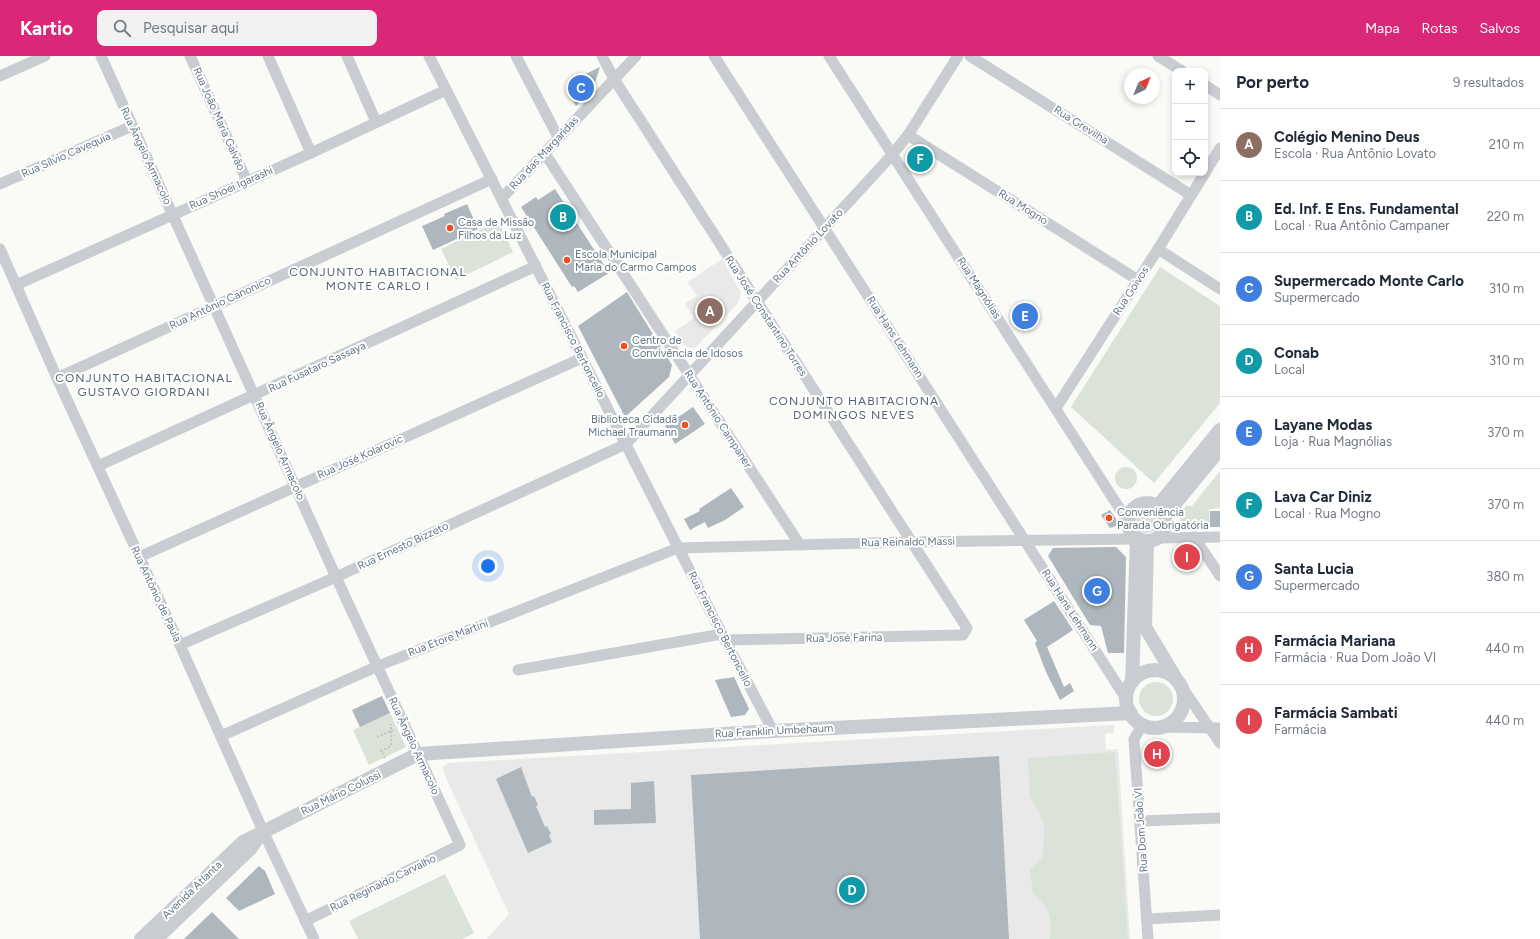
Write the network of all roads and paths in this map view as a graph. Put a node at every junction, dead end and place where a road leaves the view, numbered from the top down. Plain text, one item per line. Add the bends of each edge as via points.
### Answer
1 (45, 56) edge
2 (101, 56) edge
3 (190, 56) edge
4 (268, 56) edge
5 (347, 56) edge
6 (429, 56) edge
7 (516, 56) edge
8 (602, 56) edge
9 (636, 56) edge
10 (714, 56) edge
11 (829, 56) edge
12 (958, 56) edge
13 (970, 56) edge
14 (1158, 56) edge
15 (1177, 68) edge
16 (0, 76) edge
17 (614, 78) junction
18 (1208, 87) edge
19 (446, 90) junction
20 (1220, 94) edge
21 (376, 122) junction
22 (132, 126) junction
23 (908, 135) junction
24 (558, 137) junction
25 (1220, 148) edge
26 (311, 152) junction
27 (544, 152) junction
28 (892, 155) junction
29 (1208, 168) edge
30 (1203, 176) edge
31 (492, 179) junction
32 (247, 181) junction
33 (0, 184) edge
34 (1191, 195) junction
35 (502, 198) junction
36 (174, 215) junction
37 (825, 228) junction
38 (0, 249) edge
39 (1158, 249) junction
40 (536, 266) junction
41 (1138, 280) junction
42 (16, 285) junction
43 (1220, 289) edge
44 (757, 301) junction
45 (214, 305) junction
46 (582, 358) junction
47 (689, 375) junction
48 (57, 378) junction
49 (255, 396) junction
50 (1056, 408) junction
51 (1220, 430) edge
52 (626, 444) junction
53 (1220, 449) edge
54 (98, 466) junction
55 (296, 485) junction
56 (1162, 511) junction
57 (1128, 520) junction
58 (1194, 537) junction
59 (1220, 537) edge
60 (1147, 539) junction
61 (1025, 541) junction
62 (911, 542) junction
63 (800, 545) junction
64 (678, 548) junction
65 (139, 557) junction
66 (1220, 576) edge
67 (336, 577) junction
68 (962, 635) joint
69 (723, 637) junction
70 (180, 645) junction
71 (378, 666) junction
72 (518, 670) dead end
73 (1132, 682) junction
74 (1178, 682) junction
75 (1129, 706) junction
76 (391, 722) dead end
77 (1149, 726) junction
78 (397, 727) dead end
79 (1215, 728) edge
80 (392, 730) junction
81 (773, 731) junction
82 (221, 736) junction
83 (377, 737) dead end
84 (1220, 743) edge
85 (418, 754) junction
86 (385, 760) dead end
87 (1220, 818) edge
88 (1141, 821) junction
89 (263, 831) junction
90 (247, 845) junction
91 (460, 846) joint
92 (1220, 915) edge
93 (1147, 919) junction
94 (305, 921) junction
95 (142, 939) edge
96 (156, 939) edge
97 (314, 939) edge
98 (1148, 939) edge

1 - 16 street
2 - 22 street, Rua Ângelo Armacolo
3 - 32 street, Rua João Maria Galvão
4 - 26 street
5 - 21 street
6 - 19 street, Rua Francisco Bertoncello
7 - 24 street
8 - 17 street, Rua José Constantino Torres
9 - 17 street, Rua das Margaridas
10 - 37 street, Rua Hans Lehmann
11 - 28 street, Rua Magnólias
12 - 23 street, Rua Antônio Lovato
13 - 34 street, Rua Grevilha
14 - 15 street
17 - 24 street, Rua das Margaridas
17 - 44 street, Rua José Constantino Torres
18 - 20 street
19 - 21 street, Rua Shoei Igarashi
19 - 31 street, Rua Francisco Bertoncello
21 - 26 street, Rua Shoei Igarashi
22 - 33 street, Rua Sílvio Cavequia
22 - 36 street, Rua Ângelo Armacolo
23 - 28 street, Rua Antônio Lovato
23 - 41 street, Rua Mogno
24 - 27 street, Rua das Margaridas
25 - 29 street, Rua Goivos
26 - 32 street, Rua Shoei Igarashi
27 - 35 street, Rua das Margaridas
27 - 47 street, Rua Antônio Campaner
28 - 37 street, Rua Antônio Lovato
28 - 50 street, Rua Magnólias
30 - 34 street, Rua Goivos
31 - 35 street, Rua Francisco Bertoncello
31 - 45 street, Rua Antônio Canonico
32 - 36 street, Rua Shoei Igarashi
34 - 39 street, Rua Goivos
35 - 40 street, Rua Francisco Bertoncello
36 - 42 street, Rua Shoei Igarashi
36 - 45 street, Rua Ângelo Armacolo
37 - 44 street, Rua Antônio Lovato
37 - 61 street, Rua Hans Lehmann
38 - 42 street, Rua Antônio de Paula
39 - 41 street, Rua Goivos
39 - 43 street
40 - 46 street, Rua Francisco Bertoncello
40 - 49 street, Rua Fusataro Sassaya
41 - 50 street, Rua Goivos
42 - 48 street, Rua Antônio de Paula
44 - 47 street, Rua Antônio Lovato
44 - 62 street, Rua José Constantino Torres
45 - 48 street, Rua Antônio Canonico
45 - 49 street, Rua Ângelo Armacolo
46 - 52 street, Rua Francisco Bertoncello
46 - 55 street, Rua José Kolarovic
47 - 52 street, Rua Antônio Lovato
47 - 63 street, Rua Antônio Campaner
48 - 54 street, Rua Antônio de Paula
49 - 54 street, Rua Fusataro Sassaya
49 - 55 street, Rua Ângelo Armacolo
50 - 57 street, Rua Magnólias
51 - 56 street
52 - 64 street, Rua Francisco Bertoncello
52 - 67 street, Rua Ernesto Bizzeto
53 - 56 street
54 - 65 street, Rua Antônio de Paula
55 - 65 street, Rua José Kolarovic
55 - 67 street, Rua Ângelo Armacolo
56 - 57 street via 1147,502 1136,506
56 - 60 street via 1165,528
57 - 60 street via 1130,531
58 - 59 street, Rua Reinaldo Massi
58 - 60 street, Rua Reinaldo Massi
58 - 66 street
60 - 61 street, Rua Reinaldo Massi
60 - 73 street
60 - 74 street via 1145,627
61 - 62 street, Rua Reinaldo Massi
61 - 75 street, Rua Hans Lehmann
62 - 63 street, Rua Reinaldo Massi
62 - 68 street, Rua José Constantino Torres via 967,628
63 - 64 street, Rua Reinaldo Massi
64 - 69 street, Rua Francisco Bertoncello
64 - 71 street, Rua Etore Martini
65 - 70 street, Rua Antônio de Paula
67 - 70 street, Rua Ernesto Bizzeto
67 - 71 street, Rua Ângelo Armacolo
68 - 69 street, Rua José Farina
69 - 72 street, Rua José Farina
69 - 81 street, Rua Francisco Bertoncello
70 - 82 street, Rua Antônio de Paula
71 - 82 street, Rua Etore Martini
71 - 85 street, Rua Ângelo Armacolo
73 - 74 street via 1141,674 1154,670 1166,672
73 - 75 street via 1127,694
74 - 77 street via 1183,689 1184,702 1180,713 1172,722 1161,727
74 - 79 street
75 - 77 street via 1138,721
75 - 81 street, Rua Franklin Umbehaum
76 - 80 path
77 - 79 street
77 - 88 street, Rua Dom João VI via 1134,739
78 - 80 path
79 - 84 street
80 - 83 path
80 - 86 path via 391,746 381,751
81 - 85 street, Rua Franklin Umbehaum
82 - 89 street, Rua Antônio de Paula
85 - 89 street, Rua Mário Colussi
85 - 91 street, Rua Ângelo Armacolo
87 - 88 street
88 - 93 street, Rua Dom João VI
89 - 90 street, Rua Mário Colussi
89 - 94 street, Rua Antônio de Paula
90 - 95 street, Avenida Atlanta
90 - 96 street, Avenida Atlanta
91 - 94 street, Rua Reginaldo Carvalho
92 - 93 street
93 - 98 street, Rua Dom João VI
94 - 97 street, Rua Antônio de Paula

